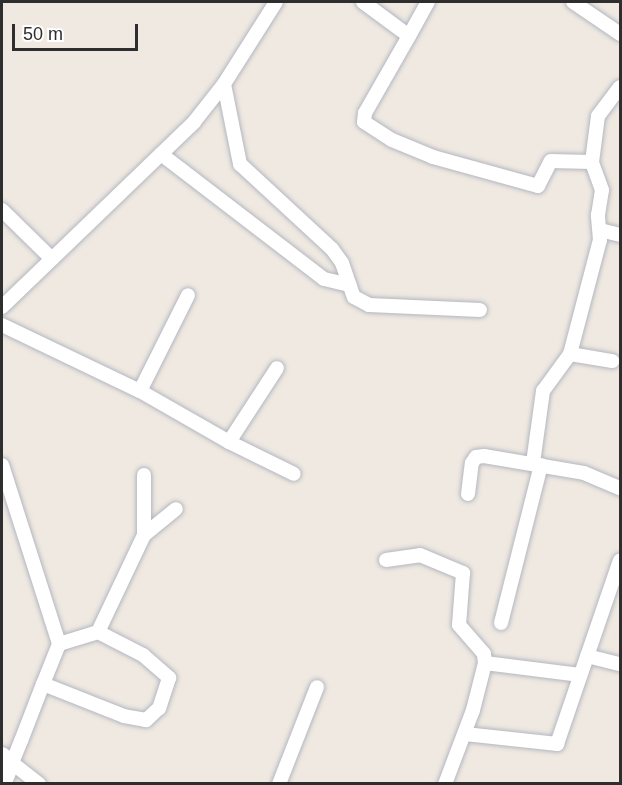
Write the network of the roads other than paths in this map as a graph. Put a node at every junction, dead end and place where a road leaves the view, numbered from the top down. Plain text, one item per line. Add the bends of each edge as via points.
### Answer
1 (276, 2) edge
2 (363, 2) edge
3 (428, 2) edge
4 (573, 2) edge
5 (621, 34) edge
6 (409, 36) junction
7 (224, 84) junction
8 (621, 87) edge
9 (161, 154) junction
10 (592, 162) junction
11 (2, 210) edge
12 (600, 230) junction
13 (621, 235) edge
14 (52, 259) junction
15 (349, 285) junction
16 (188, 295) dead end
17 (2, 307) edge
18 (480, 310) dead end
19 (2, 325) edge
20 (570, 354) junction
21 (612, 361) dead end
22 (277, 368) dead end
23 (140, 391) junction
24 (229, 442) junction
25 (537, 464) junction
26 (2, 465) edge
27 (144, 474) dead end
28 (294, 474) dead end
29 (621, 488) edge
30 (468, 494) dead end
31 (176, 509) dead end
32 (144, 535) junction
33 (386, 560) dead end
34 (621, 560) edge
35 (501, 623) dead end
36 (98, 632) junction
37 (59, 644) junction
38 (587, 656) junction
39 (485, 663) junction
40 (621, 664) edge
41 (580, 675) junction
42 (43, 684) junction
43 (317, 687) dead end
44 (465, 734) junction
45 (7, 759) edge
46 (3, 783) edge
47 (39, 783) edge
48 (279, 783) edge
49 (445, 783) edge

1 - 7 street
2 - 6 street
3 - 6 street
4 - 5 street
6 - 10 street via 365,113 367,124 433,157 534,186 541,183 549,163 555,159
7 - 9 street via 194,122
7 - 15 street via 240,164 332,249 342,263
8 - 10 street via 598,116
9 - 14 street
9 - 15 street via 324,279
10 - 12 street via 602,190
11 - 14 street
12 - 13 street
12 - 20 street
14 - 17 street
15 - 18 street via 354,297 369,305
16 - 23 street
19 - 23 street
20 - 21 street
20 - 25 street via 543,391
22 - 24 street
23 - 24 street
24 - 28 street
25 - 29 street via 584,473
25 - 30 street via 476,457
25 - 35 street
26 - 37 street
27 - 32 street
31 - 32 street
32 - 36 street
33 - 39 street via 420,555 463,573 459,625 484,654
34 - 38 street
36 - 37 street
36 - 42 street via 143,655 165,672 169,683 152,718 124,716
37 - 42 street
38 - 40 street
38 - 41 street
39 - 41 street
39 - 44 street
41 - 44 street via 562,738 553,747
42 - 45 street
43 - 48 street
44 - 49 street
45 - 46 street
45 - 47 street

